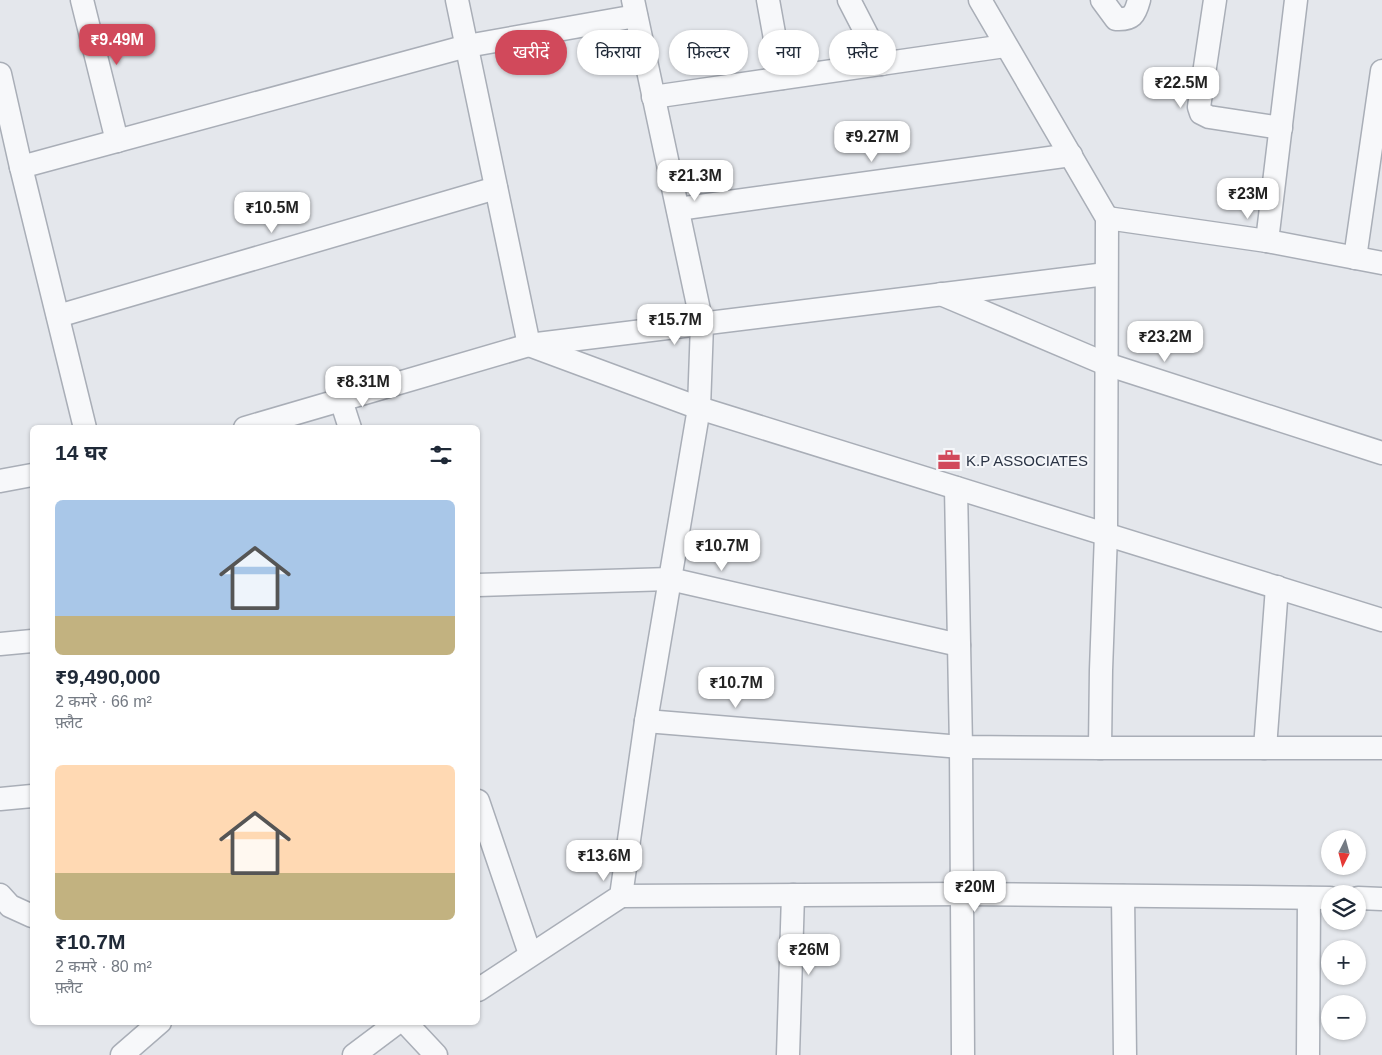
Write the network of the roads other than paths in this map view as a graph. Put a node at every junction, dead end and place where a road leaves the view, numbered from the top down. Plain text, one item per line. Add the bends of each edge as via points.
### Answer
1 (82, 0) edge
2 (458, 0) edge
3 (768, 0) edge
4 (849, 0) edge
5 (980, 0) edge
6 (1102, 0) edge
7 (1140, 0) edge
8 (1215, 0) edge
9 (1296, 0) edge
10 (634, 8) edge
11 (864, 30) edge
12 (467, 46) junction
13 (1005, 46) junction
14 (896, 62) edge
15 (829, 71) edge
16 (1382, 71) edge
17 (0, 74) edge
18 (782, 78) junction
19 (653, 97) junction
20 (1281, 128) junction
21 (117, 141) junction
22 (1071, 155) junction
23 (22, 167) junction
24 (496, 188) junction
25 (678, 209) junction
26 (1107, 218) junction
27 (1267, 242) junction
28 (1355, 258) junction
29 (1382, 263) edge
30 (1106, 274) junction
31 (941, 294) junction
32 (58, 316) junction
33 (702, 324) junction
34 (529, 345) junction
35 (1106, 364) junction
36 (341, 400) junction
37 (699, 408) junction
38 (84, 425) edge
39 (255, 425) edge
40 (349, 425) edge
41 (1382, 453) edge
42 (30, 475) edge
43 (0, 481) edge
44 (956, 488) junction
45 (1106, 534) junction
46 (670, 579) junction
47 (480, 585) edge
48 (1276, 587) junction
49 (1382, 620) edge
50 (30, 641) edge
51 (0, 644) edge
52 (959, 645) junction
53 (646, 721) junction
54 (961, 747) junction
55 (1100, 748) junction
56 (1265, 748) junction
57 (1382, 748) edge
58 (30, 796) edge
59 (0, 799) edge
60 (480, 807) edge
61 (962, 894) junction
62 (0, 895) edge
63 (793, 895) junction
64 (621, 896) junction
65 (1123, 896) junction
66 (1320, 898) edge
67 (1366, 898) edge
68 (1382, 898) edge
69 (30, 915) edge
70 (530, 954) junction
71 (480, 989) edge
72 (157, 1025) edge
73 (412, 1025) edge
74 (122, 1055) edge
75 (354, 1055) edge
76 (436, 1055) edge
77 (788, 1055) edge
78 (963, 1055) edge
79 (1125, 1055) edge
80 (1308, 1055) edge

1 - 21 street
2 - 12 street
3 - 18 street
4 - 11 street
5 - 13 street
6 - 7 street via 1116,19 1127,19 1133,15
8 - 20 street via 1201,114
9 - 20 street
10 - 12 street
10 - 19 street
12 - 21 street
12 - 24 street
13 - 14 street
13 - 22 street
15 - 18 street
16 - 28 street
17 - 23 street
18 - 19 street
19 - 25 street
20 - 27 street
21 - 23 street
22 - 25 street
22 - 26 street
23 - 32 street
24 - 32 street
24 - 34 street
25 - 33 street
26 - 27 street
26 - 30 street
27 - 28 street
28 - 29 street
30 - 31 street
30 - 35 street
31 - 33 street
31 - 35 street
32 - 38 street
33 - 34 street
33 - 37 street
34 - 36 street
34 - 37 street
35 - 41 street
35 - 45 street
36 - 39 street
36 - 40 street
37 - 44 street
37 - 46 street
42 - 43 street
44 - 45 street
44 - 52 street
45 - 48 street
45 - 55 street
46 - 47 street
46 - 52 street
46 - 53 street
48 - 49 street
48 - 56 street
50 - 51 street
52 - 54 street
53 - 54 street
53 - 64 street
54 - 55 street
54 - 61 street
55 - 56 street
56 - 57 street
58 - 59 street
60 - 70 street
61 - 63 street
61 - 65 street
61 - 78 street
62 - 69 street via 10,906
63 - 64 street
63 - 77 street
64 - 70 street
65 - 66 street
65 - 79 street
66 - 80 street
67 - 68 street
70 - 71 street
72 - 74 street
73 - 75 street
73 - 76 street

